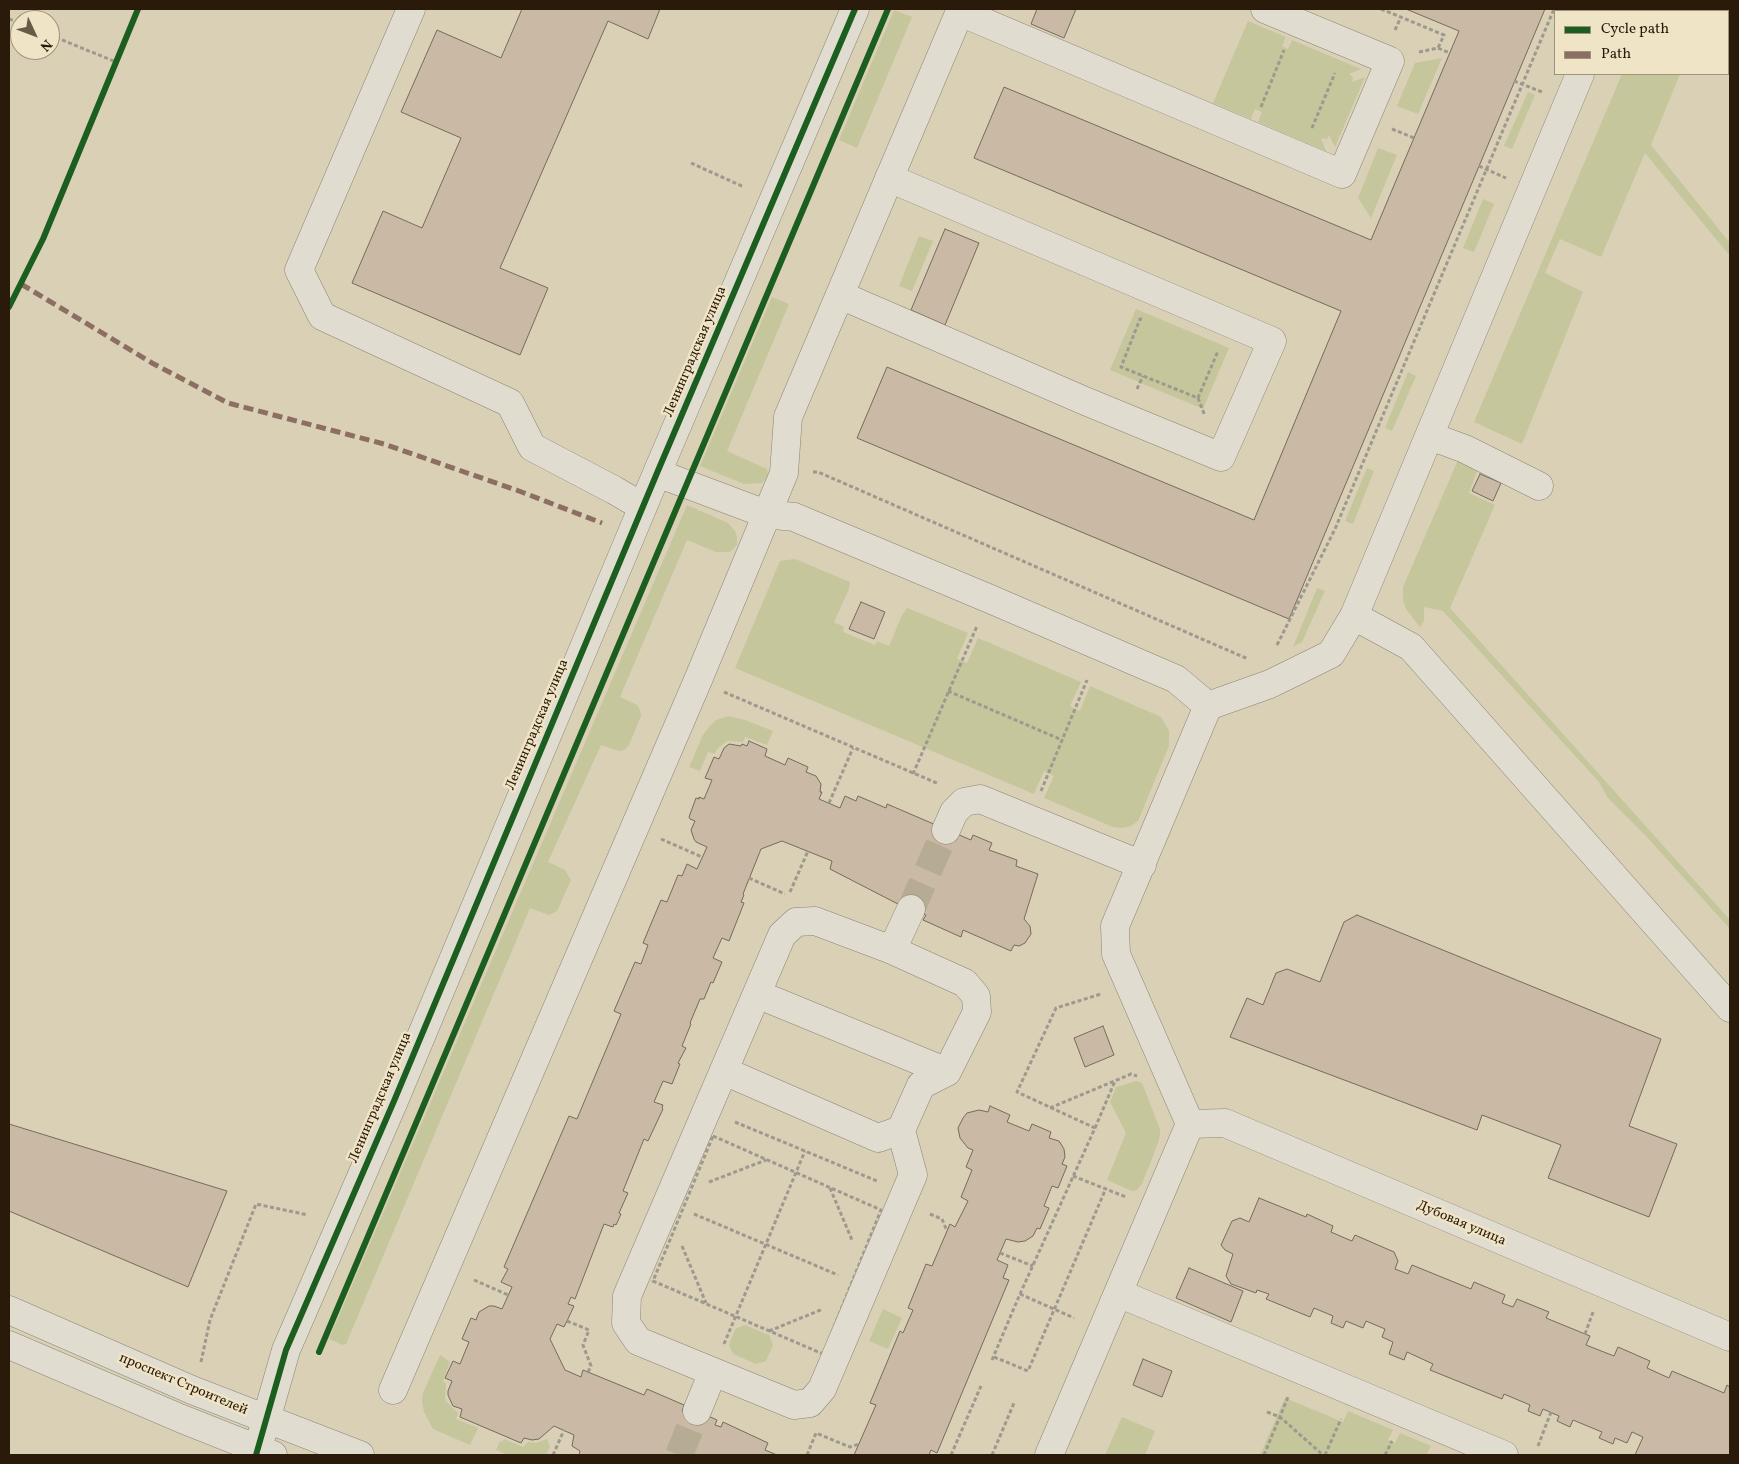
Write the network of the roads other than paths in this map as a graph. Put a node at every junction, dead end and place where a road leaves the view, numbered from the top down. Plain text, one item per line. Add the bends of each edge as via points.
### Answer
1 (411, 9) edge
2 (855, 9) edge
3 (1265, 9) edge
4 (960, 10) edge
5 (1580, 75) edge
6 (889, 178) junction
7 (840, 295) junction
8 (1430, 436) junction
9 (657, 473) junction
10 (1539, 486) dead end
11 (643, 507) junction
12 (766, 514) junction
13 (1354, 616) junction
14 (1208, 706) junction
15 (946, 830) tunnel mouth
16 (1142, 865) junction
17 (911, 909) tunnel mouth
18 (892, 950) junction
19 (757, 994) junction
20 (1730, 1008) edge
21 (724, 1071) junction
22 (948, 1072) junction
23 (1190, 1124) junction
24 (901, 1130) junction
25 (1118, 1293) junction
26 (9, 1310) edge
27 (1730, 1337) edge
28 (9, 1345) edge
29 (717, 1362) junction
30 (394, 1390) dead end
31 (697, 1411) tunnel mouth
32 (266, 1420) junction
33 (262, 1453) edge
34 (360, 1455) edge
35 (1049, 1455) edge
36 (1504, 1455) edge

1 - 11 street via 299,270 322,316 510,403 532,447
2 - 9 street, Ленинградская улица
3 - 4 street via 1390,62 1342,174
4 - 6 street
5 - 8 street
6 - 7 street
6 - 7 street via 1272,341 1221,457
7 - 12 street via 788,417 784,473
8 - 10 street via 1465,449
8 - 13 street
9 - 11 street, Ленинградская улица
9 - 12 street
11 - 32 street, Ленинградская улица via 286,1350
12 - 14 street via 794,517 1176,679
12 - 30 street
13 - 14 street via 1331,654 1270,684
13 - 20 street via 1412,647
14 - 16 street
15 - 16 street via 954,812 964,802 980,799
16 - 23 street via 1116,926 1116,954
17 - 18 street
18 - 19 street via 815,921 796,922 782,935
18 - 22 street via 965,983 976,996 977,1012
19 - 21 street
19 - 22 street
21 - 24 street via 878,1138
21 - 29 street via 626,1296 626,1323 638,1341
22 - 24 street via 921,1085
23 - 25 street
23 - 27 street, Дубовая улица via 1225,1124
24 - 29 street via 913,1175 822,1390 810,1403 794,1405
25 - 35 street
25 - 36 street
26 - 32 street, проспект Строителей
28 - 33 street
29 - 31 street
32 - 33 street, Ленинградская улица
32 - 34 street, проспект Строителей

